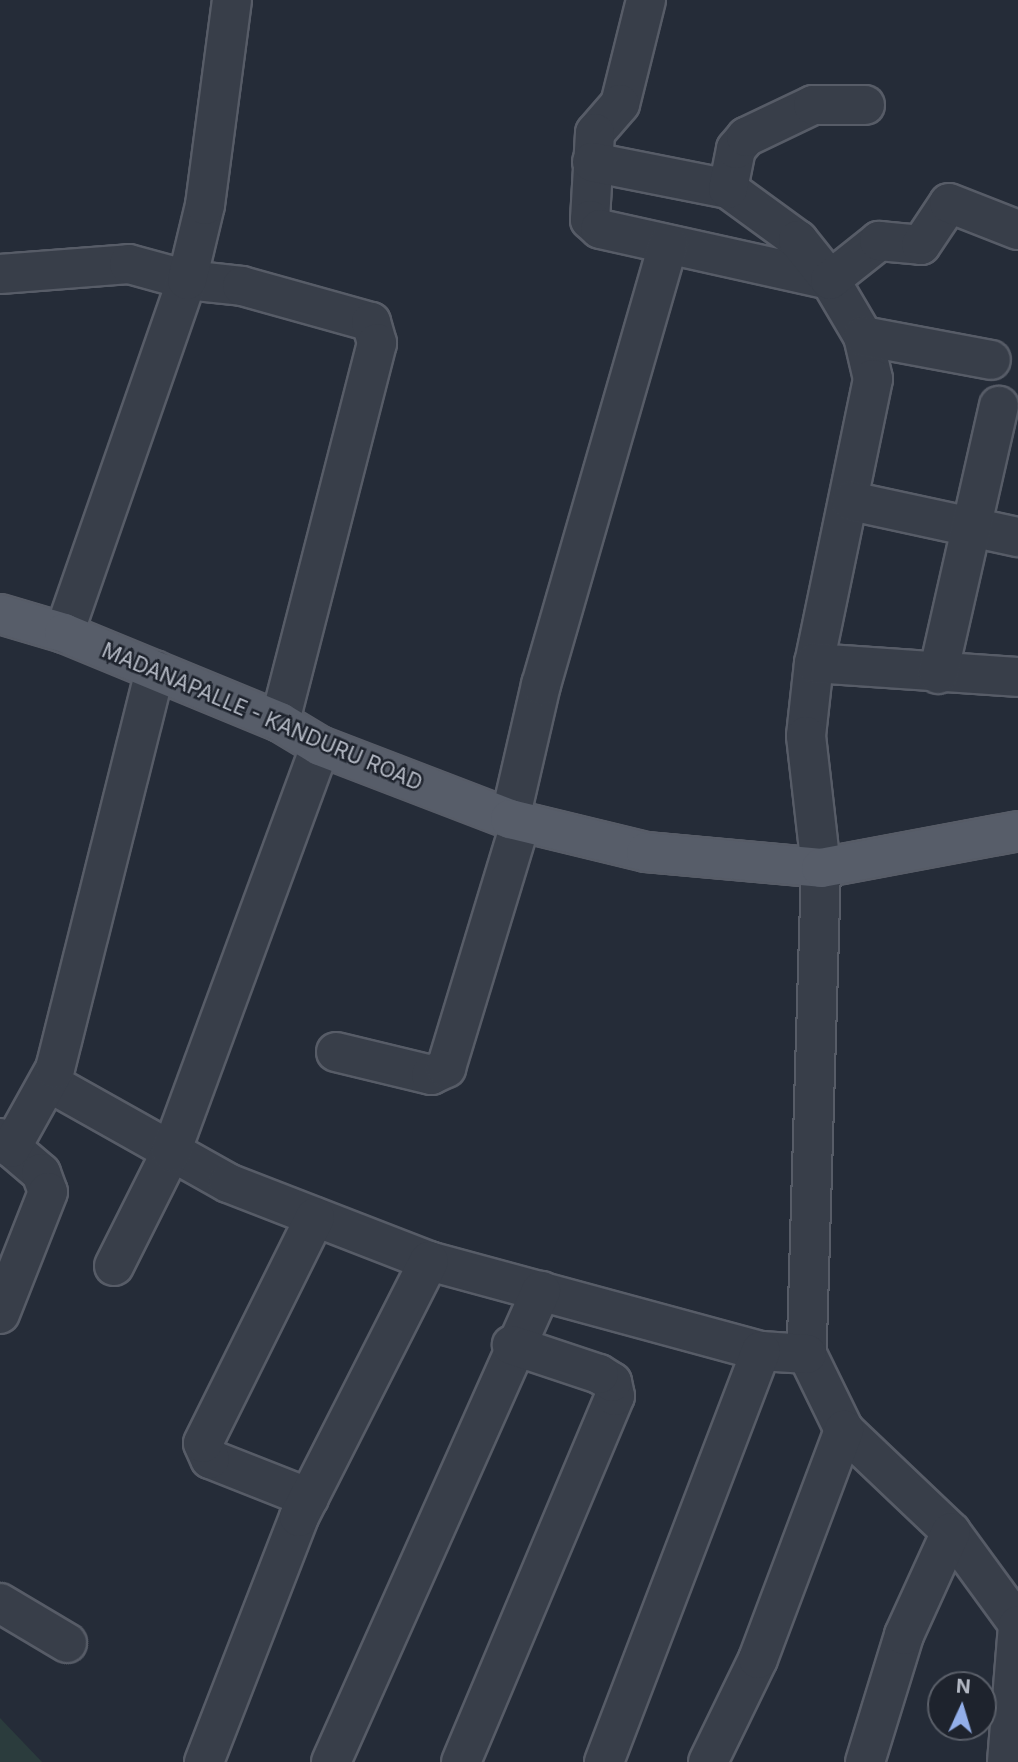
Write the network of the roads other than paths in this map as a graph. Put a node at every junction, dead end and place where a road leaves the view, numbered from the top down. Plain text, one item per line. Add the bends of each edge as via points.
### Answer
1 (232, 0) edge
2 (646, 0) edge
3 (865, 105) dead end
4 (592, 162) junction
5 (728, 188) junction
6 (1018, 230) edge
7 (668, 245) junction
8 (0, 274) edge
9 (187, 280) junction
10 (830, 280) junction
11 (863, 336) junction
12 (991, 360) dead end
13 (999, 406) dead end
14 (851, 501) junction
15 (971, 527) junction
16 (1018, 537) edge
17 (1, 618) edge
18 (64, 633) junction
19 (814, 663) junction
20 (155, 670) junction
21 (938, 674) junction
22 (1018, 677) edge
23 (280, 722) junction
24 (320, 746) junction
25 (515, 820) junction
26 (1018, 831) edge
27 (821, 868) junction
28 (336, 1052) dead end
29 (50, 1083) junction
30 (6, 1143) edge
31 (171, 1152) junction
32 (315, 1217) junction
33 (429, 1261) junction
34 (114, 1266) dead end
35 (541, 1291) junction
36 (0, 1314) edge
37 (512, 1345) junction
38 (761, 1352) junction
39 (807, 1354) junction
40 (844, 1430) junction
41 (309, 1498) junction
42 (951, 1532) junction
43 (0, 1603) edge
44 (1018, 1625) edge
45 (67, 1643) dead end
46 (204, 1762) edge
47 (331, 1762) edge
48 (461, 1762) edge
49 (604, 1762) edge
50 (708, 1762) edge
51 (865, 1762) edge
52 (1007, 1762) edge

1 - 9 street via 205,205
2 - 4 street via 620,104 595,133
3 - 5 street via 813,105 746,137 736,149
4 - 5 street
4 - 7 street via 590,220 600,229
5 - 10 street via 798,240
6 - 10 street via 949,203 921,245 879,242
7 - 10 street
7 - 25 street via 541,685
8 - 9 street via 117,263
9 - 18 street
9 - 23 street via 225,282 362,316 376,332
10 - 11 street
11 - 12 street
11 - 14 street via 873,379
13 - 15 street
14 - 15 street
14 - 19 street
15 - 16 street
15 - 21 street
17 - 18 main road, MADANAPALLE - KANDURU ROAD
18 - 20 main road, MADANAPALLE - KANDURU ROAD
19 - 21 street
19 - 27 street via 806,736
20 - 23 main road, MADANAPALLE - KANDURU ROAD
20 - 29 street
21 - 22 street
23 - 24 main road, MADANAPALLE - KANDURU ROAD
24 - 25 main road, MADANAPALLE - KANDURU ROAD
24 - 31 street
25 - 27 main road, MADANAPALLE - KANDURU ROAD via 646,852
25 - 28 street via 446,1068 431,1075
26 - 27 main road, MADANAPALLE - KANDURU ROAD
27 - 39 street
29 - 30 street
29 - 31 street
30 - 36 street via 41,1173 48,1192
31 - 32 street
31 - 34 street
32 - 33 street
32 - 41 street via 203,1443 210,1458
33 - 35 street
33 - 41 street
35 - 37 street
35 - 38 street
37 - 47 street
37 - 48 street via 599,1374 612,1382 615,1396
38 - 39 street
38 - 49 street
39 - 40 street
40 - 42 street
40 - 50 street via 758,1659
41 - 46 street
42 - 44 street
42 - 51 street via 904,1635
43 - 45 street
44 - 52 street

